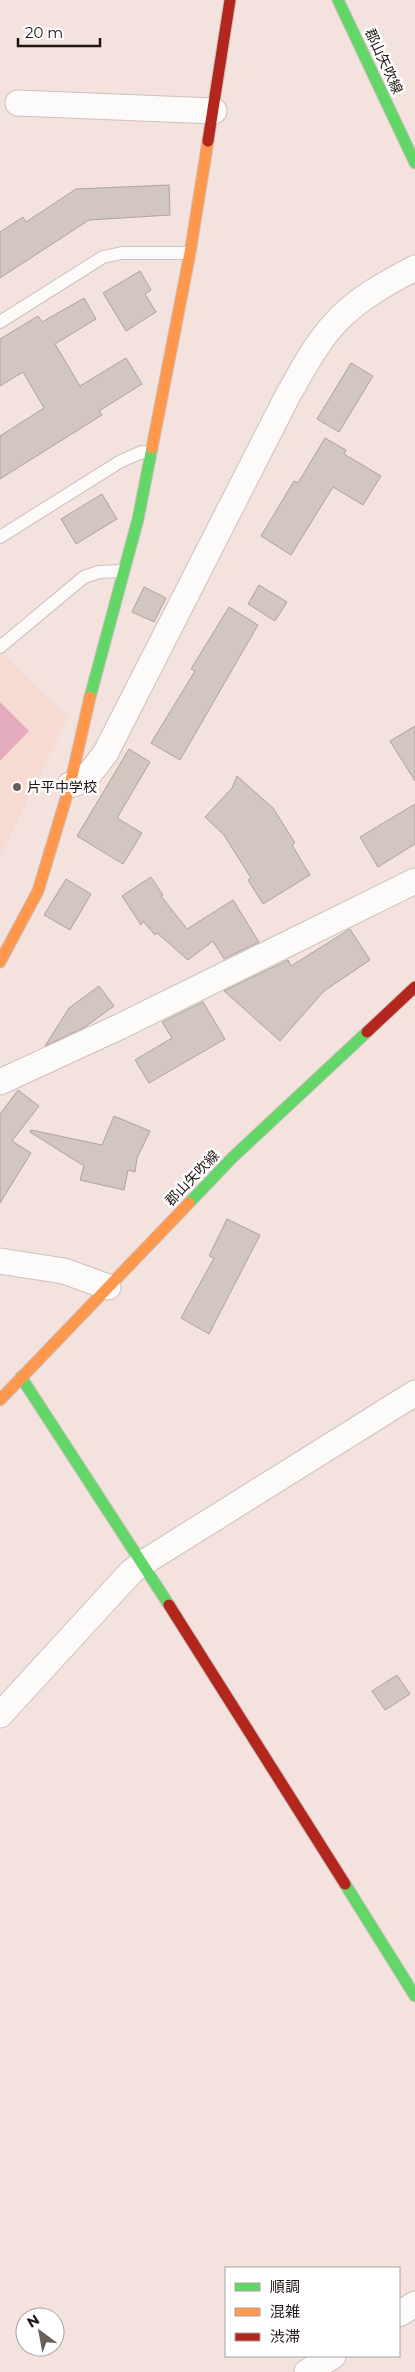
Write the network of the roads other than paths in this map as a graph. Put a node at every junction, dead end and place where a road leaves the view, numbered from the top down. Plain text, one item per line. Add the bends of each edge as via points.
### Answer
1 (230, 0) edge
2 (338, 0) edge
3 (18, 103) dead end
4 (214, 111) junction
5 (415, 162) edge
6 (190, 253) junction
7 (415, 268) edge
8 (0, 322) edge
9 (151, 453) junction
10 (0, 537) edge
11 (124, 571) junction
12 (0, 647) edge
13 (70, 785) junction
14 (415, 881) edge
15 (0, 962) edge
16 (415, 987) edge
17 (0, 1082) edge
18 (0, 1261) edge
19 (108, 1286) junction
20 (21, 1377) junction
21 (415, 1394) edge
22 (0, 1400) edge
23 (143, 1563) junction
24 (0, 1715) edge
25 (415, 1996) edge
26 (415, 2304) edge
27 (400, 2313) edge
28 (331, 2357) edge
29 (307, 2372) edge

1 - 4 street
2 - 5 street, 郡山矢吹線
3 - 4 street
4 - 6 street
6 - 8 lane via 122,253 103,257
6 - 9 street
7 - 13 street via 386,284 337,321 320,343 288,396 105,754 90,775 80,783
9 - 10 lane via 142,452 121,460
9 - 11 street
11 - 12 lane via 99,572 84,577
11 - 13 street via 84,717
13 - 15 street via 38,891
14 - 17 street
16 - 19 street, 郡山矢吹線 via 232,1158
18 - 19 street via 64,1271
19 - 20 street, 郡山矢吹線
20 - 22 street, 郡山矢吹線
20 - 23 street
21 - 23 street
23 - 24 street via 132,1571
23 - 25 street
26 - 27 street
28 - 29 street

